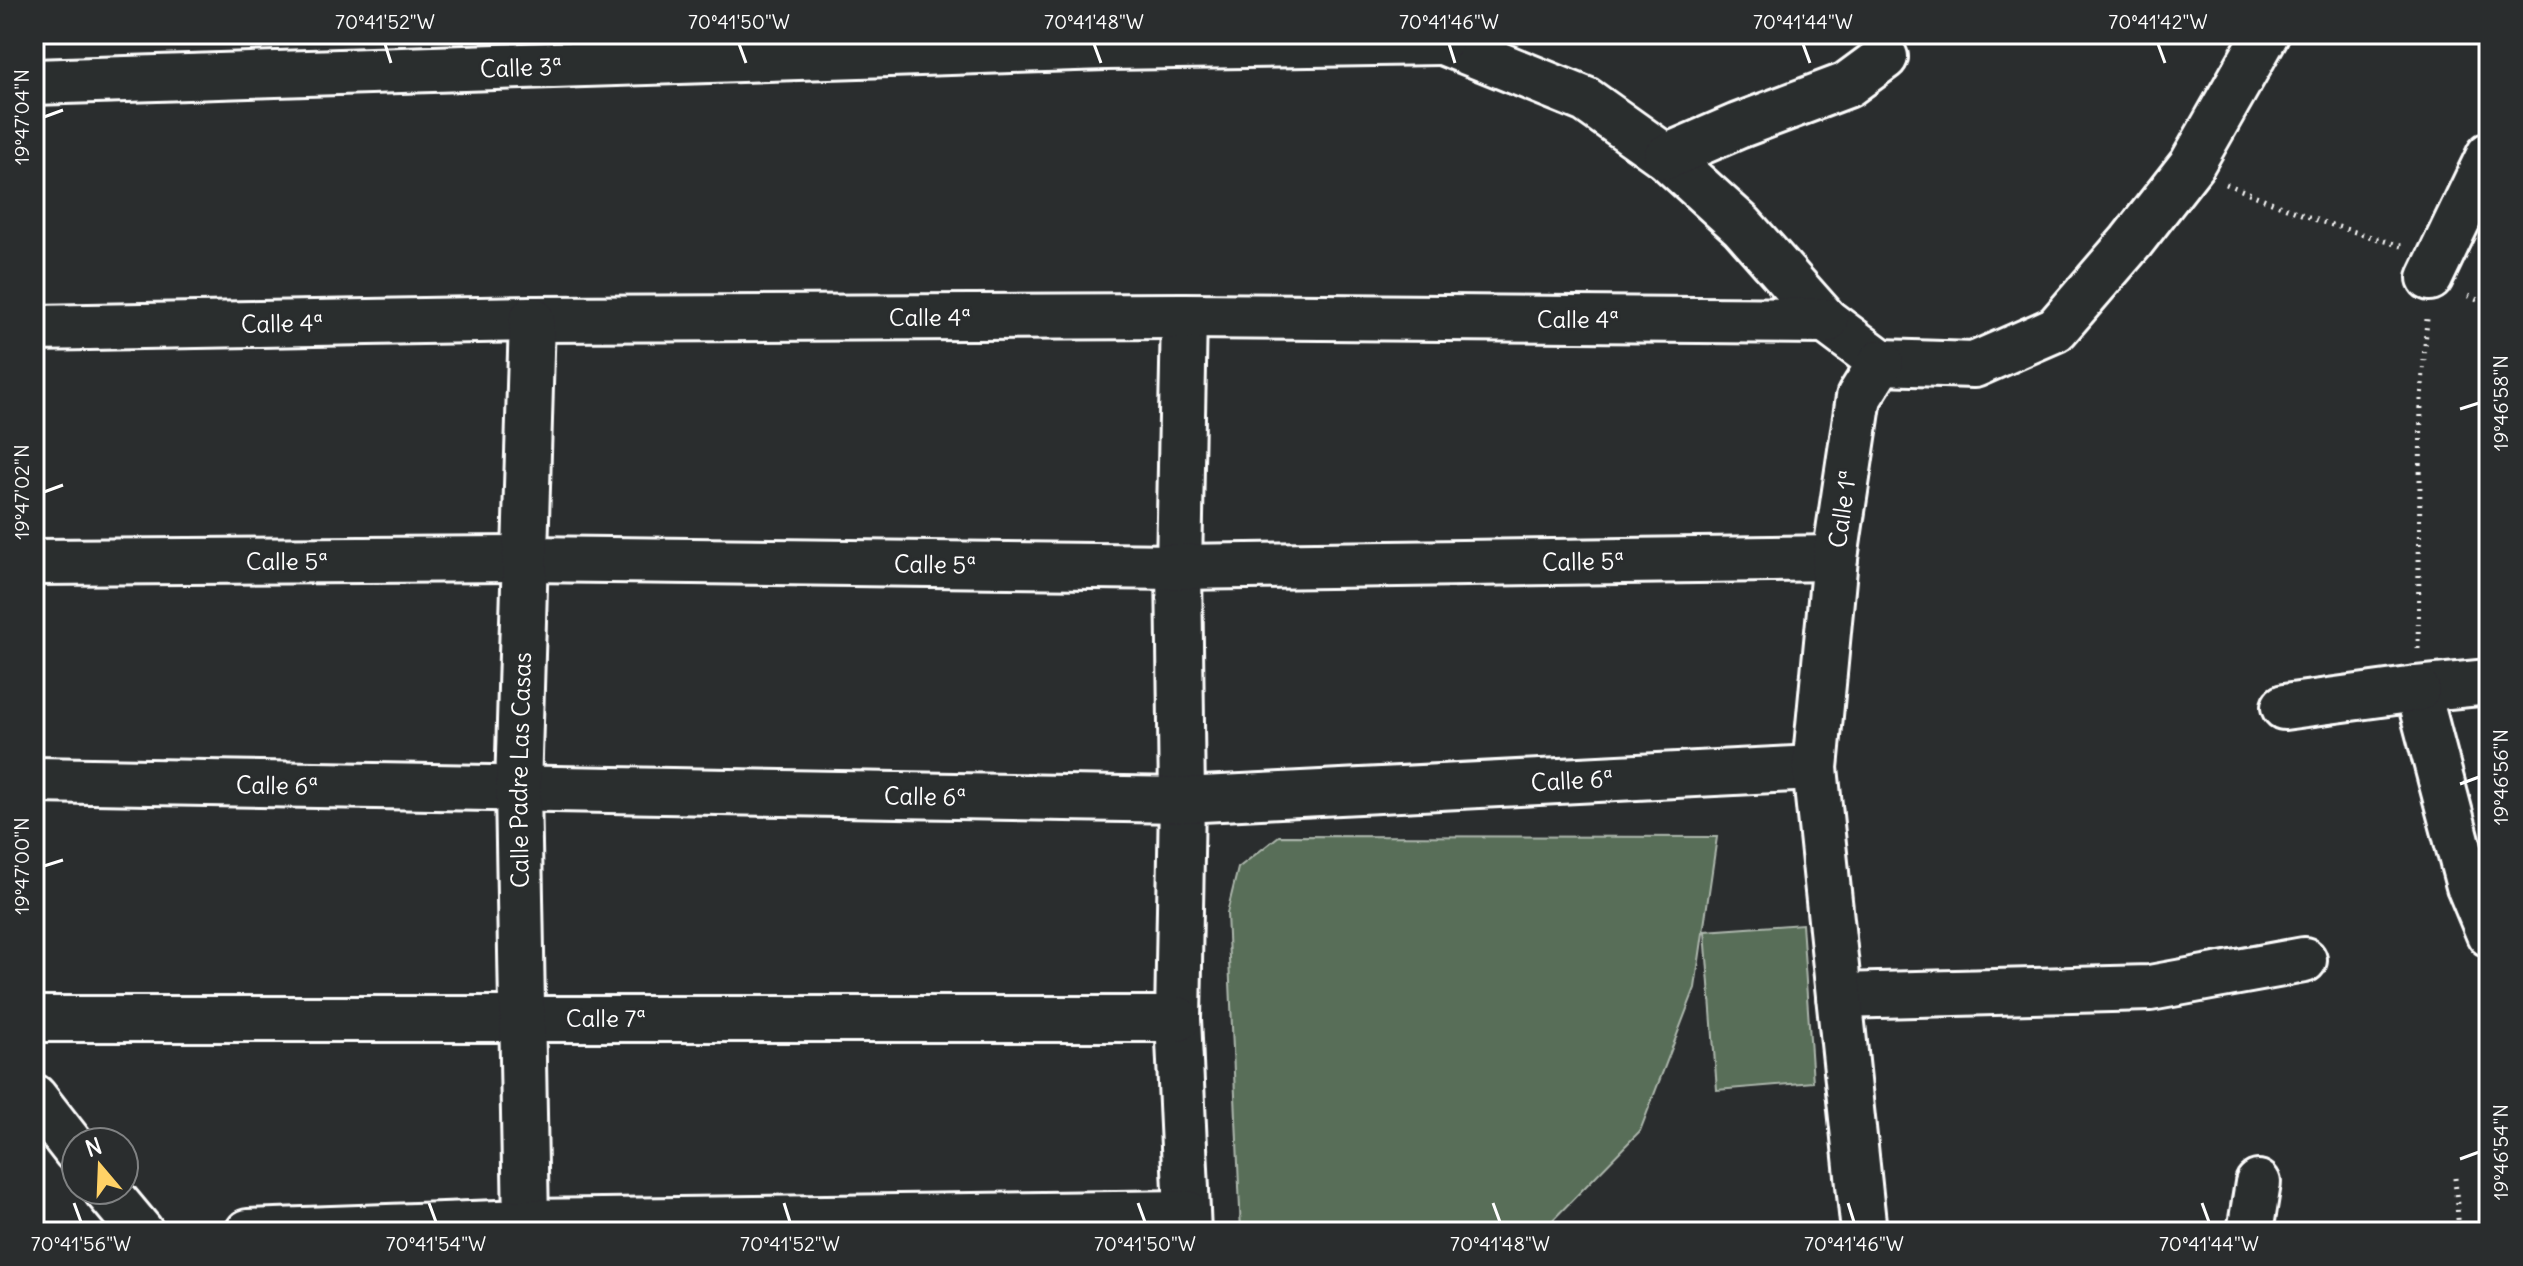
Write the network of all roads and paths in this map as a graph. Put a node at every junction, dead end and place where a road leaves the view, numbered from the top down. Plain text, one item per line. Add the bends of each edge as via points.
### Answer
1 (2266, 34) edge
2 (1431, 38) edge
3 (1105, 40) edge
4 (512, 51) edge
5 (1885, 57) dead end
6 (34, 82) edge
7 (2489, 155) edge
8 (1666, 157) junction
9 (2192, 164) junction
10 (2430, 278) junction
11 (2489, 305) edge
12 (1184, 316) junction
13 (532, 319) junction
14 (1826, 321) junction
15 (34, 328) edge
16 (1881, 362) junction
17 (1835, 558) junction
18 (527, 559) junction
19 (34, 562) edge
20 (1179, 567) junction
21 (2489, 682) edge
22 (2417, 689) junction
23 (2284, 707) dead end
24 (1815, 768) junction
25 (34, 780) edge
26 (518, 789) junction
27 (1182, 800) junction
28 (2489, 934) edge
29 (2304, 960) dead end
30 (1839, 996) junction
31 (523, 1018) junction
32 (34, 1019) edge
33 (1178, 1019) junction
34 (34, 1097) edge
35 (60, 1130) edge
36 (2455, 1178) dead end
37 (2258, 1183) dead end
38 (119, 1206) edge
39 (526, 1222) junction
40 (1188, 1223) edge
41 (990, 1224) edge
42 (2489, 1227) edge
43 (2459, 1228) edge
44 (141, 1232) edge
45 (248, 1232) edge
46 (1864, 1232) edge
47 (2250, 1232) edge

1 - 9 street
2 - 3 street, Calle 3ª
2 - 8 street via 1586,100
3 - 4 street, Calle 3ª
4 - 6 street, Calle 3ª
5 - 8 street via 1847,85
7 - 10 street
8 - 14 street via 1742,226
9 - 10 path via 2245,194 2423,252
9 - 16 street via 2056,329 1974,365
10 - 11 path
10 - 22 path via 2421,399
12 - 13 street, Calle 4ª
12 - 14 street, Calle 4ª
12 - 20 street
13 - 15 street, Calle 4ª
13 - 18 street, Calle Padre Las Casas
14 - 16 street
16 - 17 street, Calle 1ª via 1859,397
17 - 20 street, Calle 5ª
17 - 24 street, Calle 1ª
18 - 19 street, Calle 5ª
18 - 20 street, Calle 5ª
18 - 26 street, Calle Padre Las Casas
20 - 27 street
21 - 22 street
22 - 23 street
22 - 28 street via 2469,886
24 - 27 street, Calle 6ª
24 - 30 street, Calle 1ª
25 - 26 street, Calle 6ª
26 - 27 street, Calle 6ª
26 - 31 street, Calle Padre Las Casas
27 - 33 street
29 - 30 street via 2150,988
30 - 46 street, Calle 1ª
31 - 32 street, Calle 7ª
31 - 33 street, Calle 7ª
31 - 39 street, Calle Padre Las Casas
33 - 40 street
34 - 35 street
36 - 43 path
37 - 47 street
38 - 44 street
39 - 41 street
39 - 45 street
40 - 41 street
42 - 43 path

